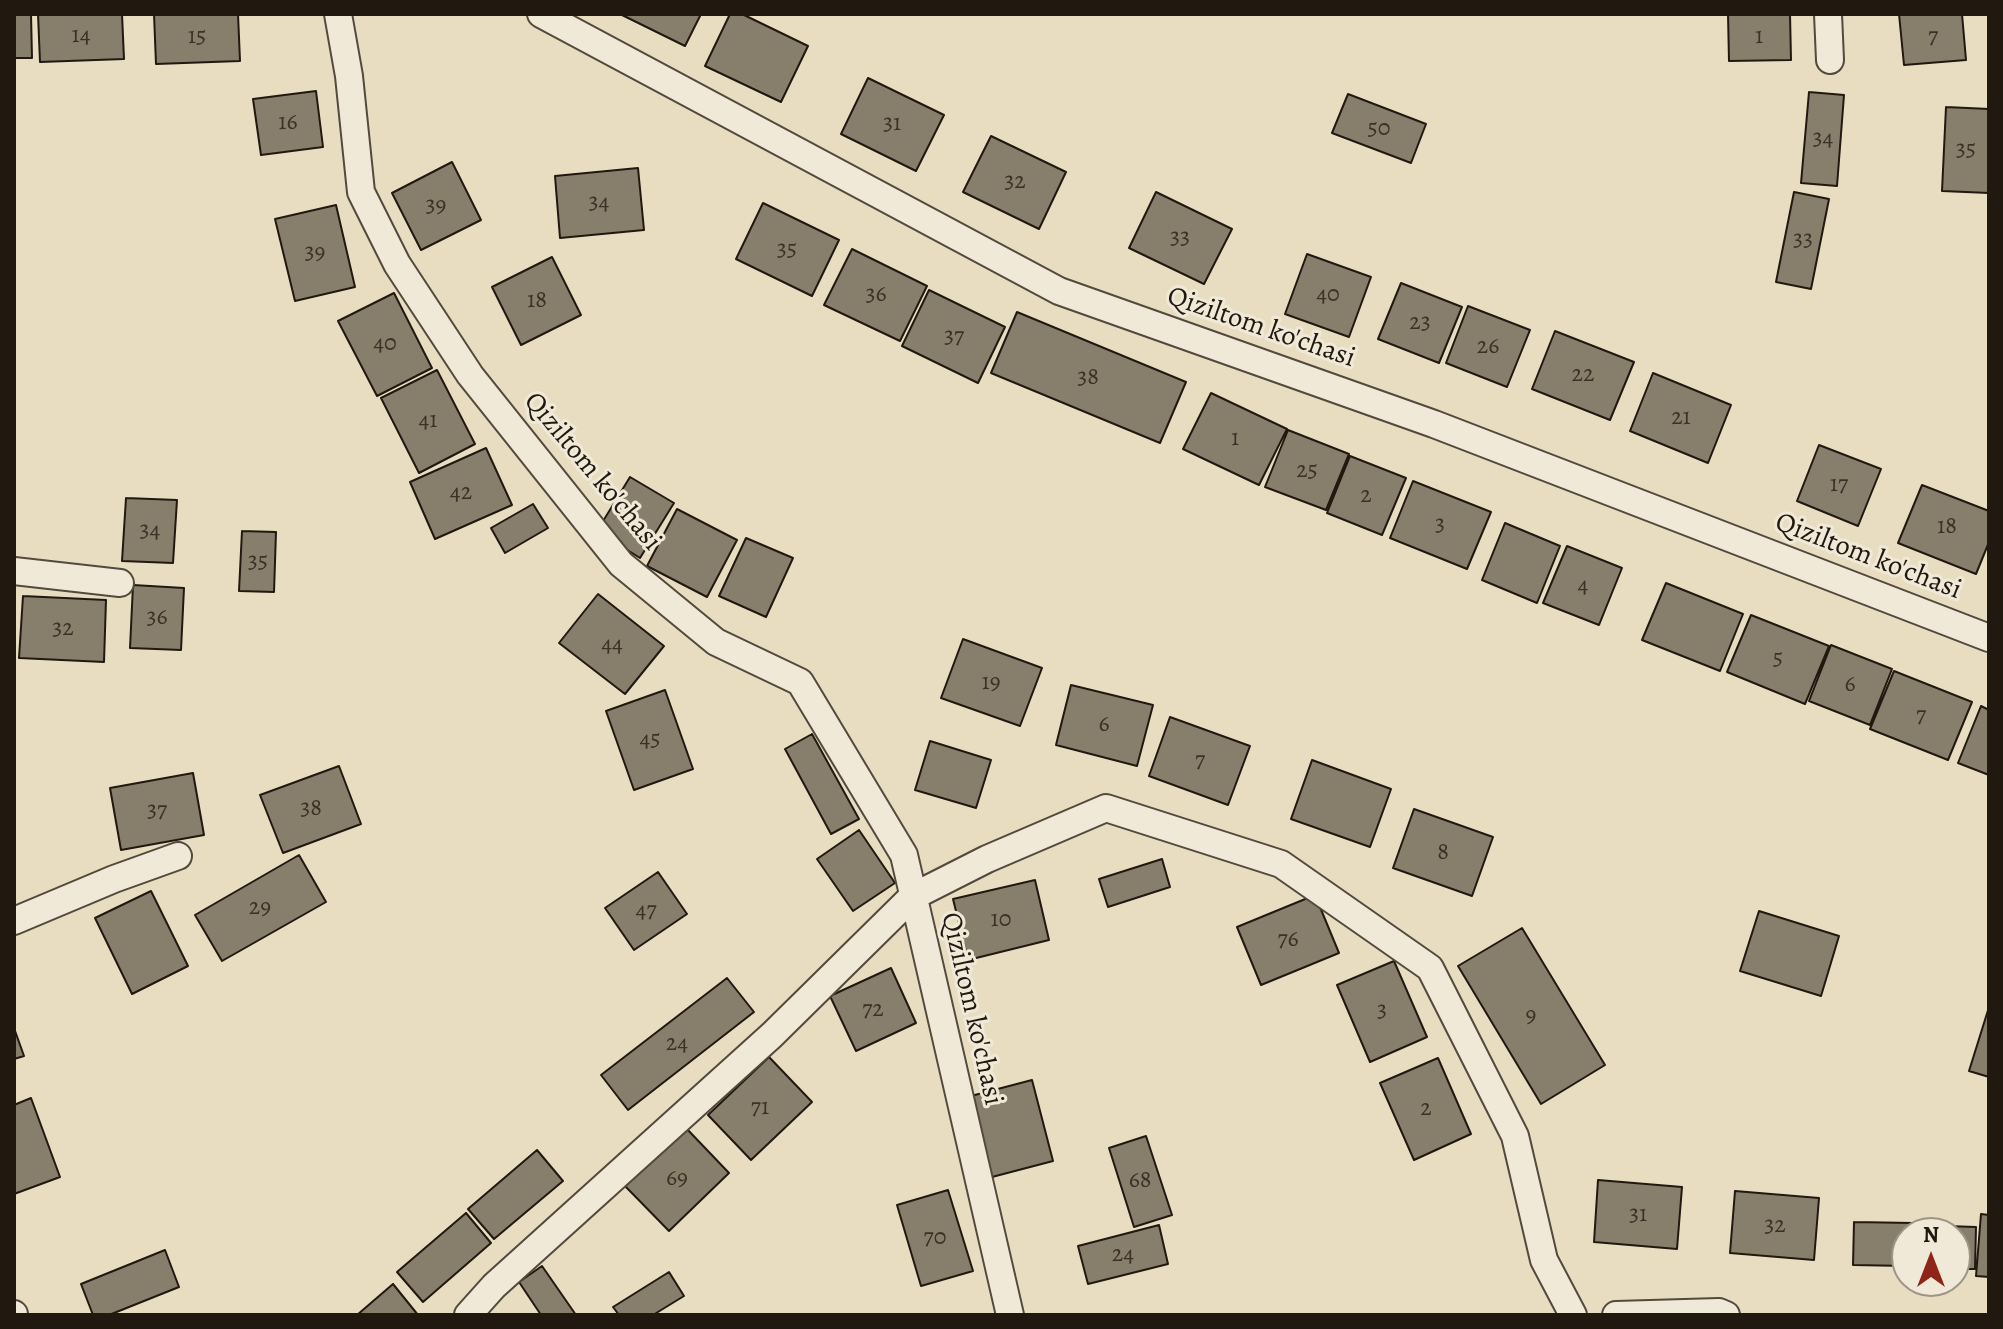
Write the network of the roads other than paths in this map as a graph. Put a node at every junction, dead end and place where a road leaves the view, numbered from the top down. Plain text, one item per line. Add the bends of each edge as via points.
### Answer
1 (338, 14) edge
2 (541, 14) edge
3 (1828, 14) edge
4 (1830, 60) dead end
5 (14, 571) edge
6 (120, 583) dead end
7 (1989, 638) edge
8 (178, 856) dead end
9 (912, 897) junction
10 (14, 921) edge
11 (468, 1315) edge
12 (1010, 1315) edge
13 (1573, 1315) edge
14 (1616, 1315) edge
15 (1726, 1315) edge

1 - 9 street, Qiziltom ko'chasi via 361,192 397,264 470,375 621,564 716,642 800,682 904,855
2 - 7 street, Qiziltom ko'chasi via 1059,291 1434,424
3 - 4 street
5 - 6 street
8 - 10 street
9 - 11 street via 772,1035
9 - 12 street, Qiziltom ko'chasi
9 - 13 street via 1106,808 1281,864 1430,968 1515,1136 1544,1260
14 - 15 street

